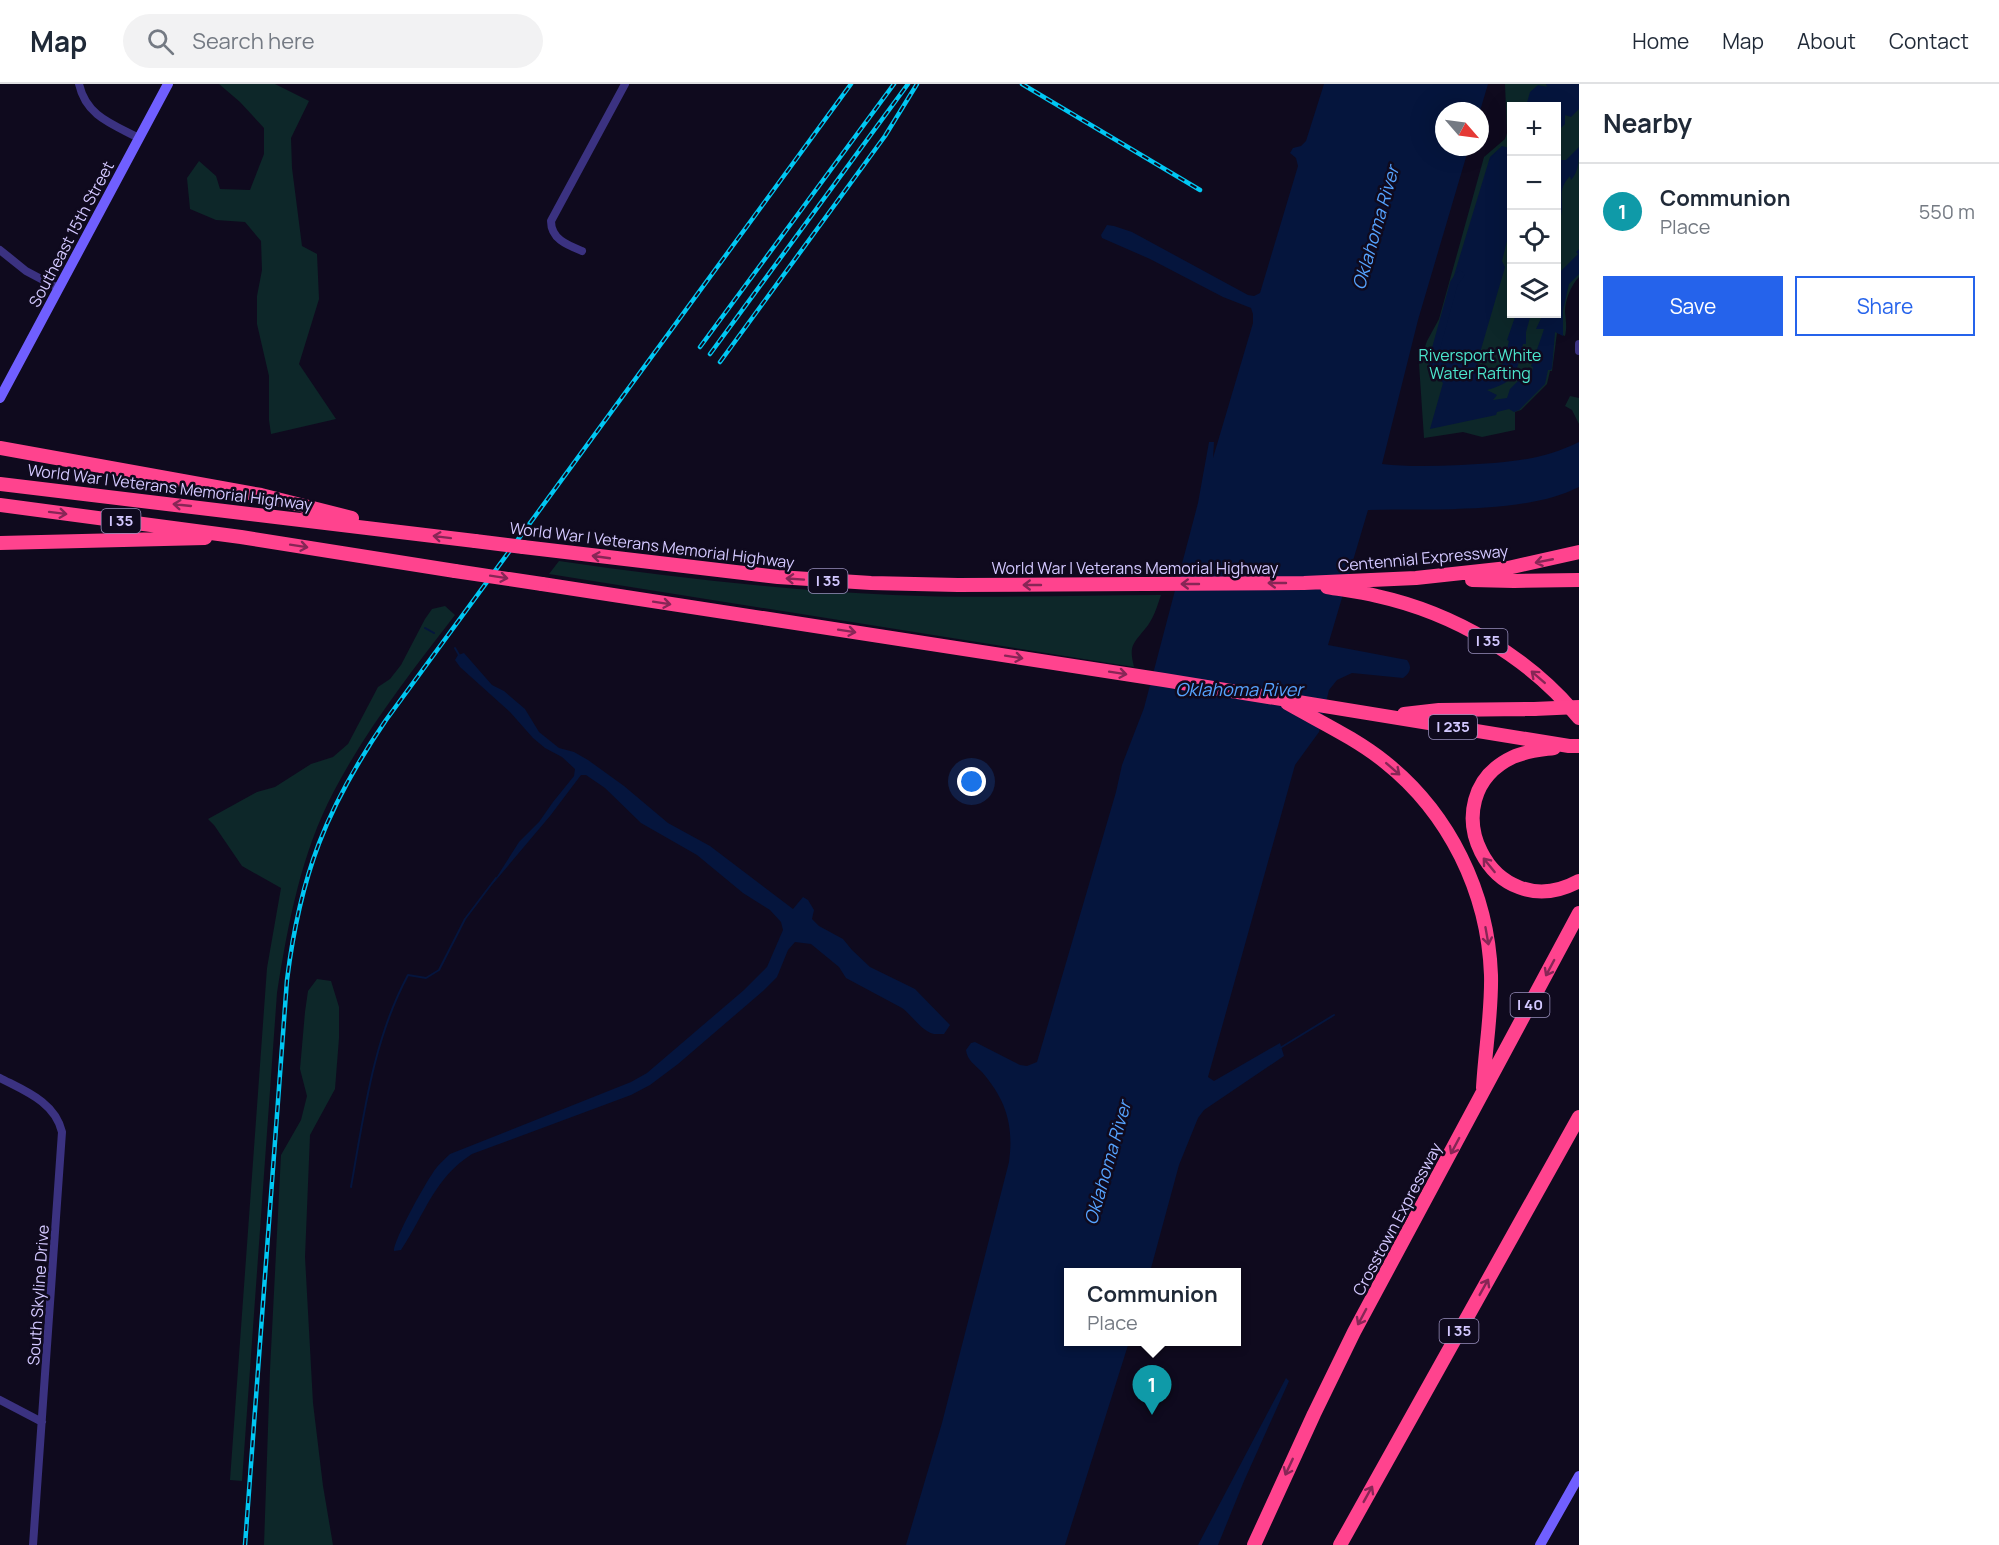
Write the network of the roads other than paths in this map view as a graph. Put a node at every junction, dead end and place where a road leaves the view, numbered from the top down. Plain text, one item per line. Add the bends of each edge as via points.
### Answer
1 (79, 84) edge
2 (168, 84) edge
3 (625, 84) edge
4 (139, 138) junction
5 (0, 250) edge
6 (582, 251) dead end
7 (58, 288) junction
8 (1579, 344) edge
9 (1579, 351) edge
10 (0, 398) edge
11 (0, 448) edge
12 (0, 484) edge
13 (0, 506) edge
14 (409, 533) junction
15 (241, 537) junction
16 (0, 543) edge
17 (1579, 552) edge
18 (1416, 578) junction
19 (1579, 580) edge
20 (1305, 583) junction
21 (1278, 698) junction
22 (1579, 707) edge
23 (1383, 716) junction
24 (1579, 718) edge
25 (1574, 746) edge
26 (1579, 881) edge
27 (1578, 915) edge
28 (0, 1078) edge
29 (1482, 1094) junction
30 (1579, 1117) edge
31 (0, 1400) edge
32 (42, 1422) junction
33 (1579, 1476) edge
34 (33, 1545) edge
35 (1254, 1545) edge
36 (1340, 1545) edge
37 (1540, 1545) edge

1 - 4 street via 92,111
2 - 4 main road, Southeast 15th Street
3 - 6 street via 551,221 551,230 559,240
4 - 7 main road, Southeast 15th Street
5 - 7 street via 26,271
7 - 10 main road, Southeast 15th Street
8 - 9 street
11 - 14 highway via 261,495
14 -> 12 highway, World War I Veterans Memorial Highway / I 35
13 -> 15 highway, I 35
20 -> 14 highway, World War I Veterans Memorial Highway / I 35, bridge via 912,585 828,581
15 - 16 highway
15 -> 21 highway, I 35, bridge
17 -> 18 highway, Centennial Expressway via 1508,568
18 - 19 highway
18 - 20 highway, Centennial Expressway
24 -> 20 highway, I 35 via 1519,661 1438,615 1378,596
21 - 23 highway, I 235
21 -> 29 highway, I 35 via 1384,761 1416,791 1451,837 1473,884 1486,930 1491,977
22 - 23 highway, bridge via 1439,710
23 - 25 highway, I 235
26 -> 25 highway via 1561,889 1537,892 1505,881 1479,851 1472,819 1480,789 1497,767 1519,754
27 -> 29 highway, Crosstown Expressway / I 40
28 - 32 street, South Skyline Drive via 45,1104 56,1116 62,1132
29 -> 35 highway, Crosstown Expressway / I 35 via 1354,1332
36 -> 30 highway, I 35
31 - 32 street
32 - 34 street, South Skyline Drive
33 - 37 main road

